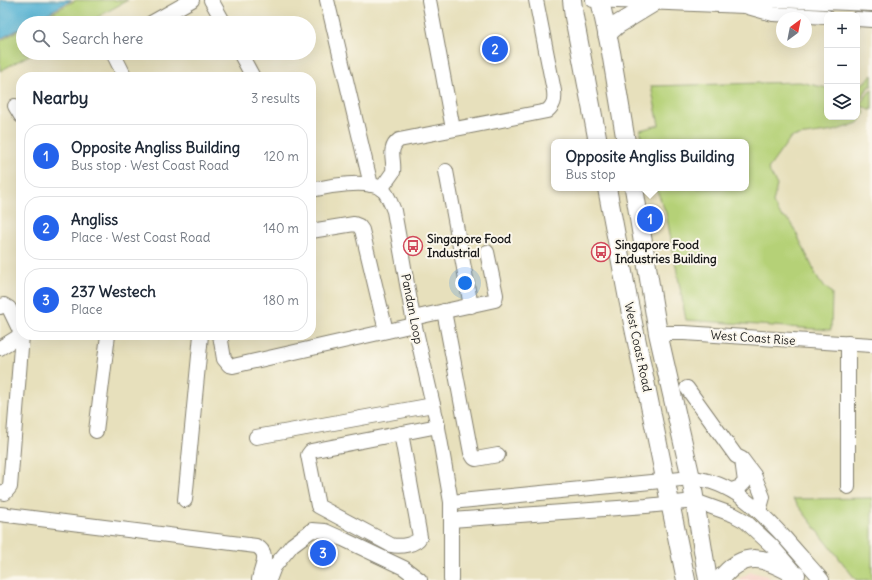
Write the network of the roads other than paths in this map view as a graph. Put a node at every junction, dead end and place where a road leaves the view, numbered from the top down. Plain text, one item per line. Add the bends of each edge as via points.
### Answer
1 (192, 0) edge
2 (211, 0) edge
3 (327, 0) edge
4 (429, 0) edge
5 (536, 0) edge
6 (572, 0) edge
7 (593, 0) edge
8 (600, 0) edge
9 (650, 1) edge
10 (872, 4) edge
11 (745, 6) junction
12 (163, 16) edge
13 (220, 16) edge
14 (824, 17) edge
15 (860, 19) edge
16 (872, 20) edge
17 (608, 34) junction
18 (116, 60) edge
19 (244, 60) edge
20 (122, 72) edge
21 (250, 72) edge
22 (453, 129) junction
23 (597, 139) edge
24 (626, 139) edge
25 (446, 171) dead end
26 (376, 187) junction
27 (316, 188) edge
28 (608, 191) edge
29 (634, 191) edge
30 (316, 230) edge
31 (487, 252) dead end
32 (470, 306) junction
33 (0, 307) edge
34 (444, 311) junction
35 (414, 321) junction
36 (16, 323) edge
37 (386, 331) junction
38 (658, 333) junction
39 (16, 337) edge
40 (21, 340) edge
41 (107, 340) edge
42 (201, 340) edge
43 (221, 340) edge
44 (848, 344) junction
45 (872, 345) edge
46 (0, 348) edge
47 (687, 388) dead end
48 (433, 405) junction
49 (438, 426) junction
50 (96, 431) dead end
51 (401, 433) junction
52 (256, 437) dead end
53 (498, 455) dead end
54 (742, 459) junction
55 (691, 478) junction
56 (666, 481) junction
57 (848, 487) dead end
58 (732, 490) junction
59 (0, 492) edge
60 (185, 500) dead end
61 (695, 501) junction
62 (451, 502) junction
63 (671, 503) junction
64 (759, 511) junction
65 (0, 514) edge
66 (451, 520) junction
67 (798, 577) edge
68 (260, 580) edge
69 (269, 580) edge
70 (420, 580) edge
71 (451, 580) edge
72 (686, 580) edge
73 (708, 580) edge
74 (720, 580) edge
75 (822, 580) edge

1 - 12 street
2 - 13 street
3 - 26 street, Pandan Loop
4 - 22 street
5 - 22 street via 554,91 552,106 547,111
6 - 23 main road
7 - 8 street
8 - 9 street
8 - 17 main road
9 - 11 street
9 - 17 main road via 616,25
10 - 11 street via 776,0
11 - 14 street via 773,14
15 - 16 street
17 - 24 main road
18 - 20 street
19 - 21 street
22 - 26 street via 396,142 392,152 393,172
25 - 32 street
26 - 27 street via 356,184
26 - 35 street, Pandan Loop via 387,195 394,211
28 - 56 main road, West Coast Road
29 - 38 main road, West Coast Road
30 - 37 street via 354,224 362,230
31 - 32 street via 496,298
32 - 34 street
33 - 36 street via 4,305 9,308
34 - 35 street
34 - 53 street via 471,453 476,459
35 - 37 street
35 - 48 street, Pandan Loop
37 - 43 street via 233,366 224,359
38 - 44 street, West Coast Rise
38 - 55 main road, West Coast Road
39 - 46 street
40 - 59 street via 10,487 4,493
41 - 50 street
42 - 60 street
44 - 45 street, West Coast Rise
44 - 57 street
47 - 54 street via 736,456
48 - 49 street, Pandan Loop
48 - 52 street
49 - 51 street
49 - 62 street, Pandan Loop
51 - 51 street via 311,451 308,455 318,506 394,546 414,543 420,537
54 - 58 street via 745,482
54 - 64 street via 754,476 763,497
55 - 56 street
55 - 58 street via 702,478
55 - 61 main road, West Coast Road
56 - 62 street
56 - 63 main road, West Coast Road
58 - 64 street
61 - 63 street
61 - 67 street via 745,521 772,546
61 - 73 main road, West Coast Road
62 - 66 street, Pandan Loop
63 - 66 street
63 - 72 main road, West Coast Road
64 - 75 street
65 - 68 street via 256,546 264,553
66 - 71 street, Pandan Loop
67 - 74 main road via 771,562 755,558 736,565
69 - 70 street via 274,567 292,545 312,530 325,531 343,539 404,568

